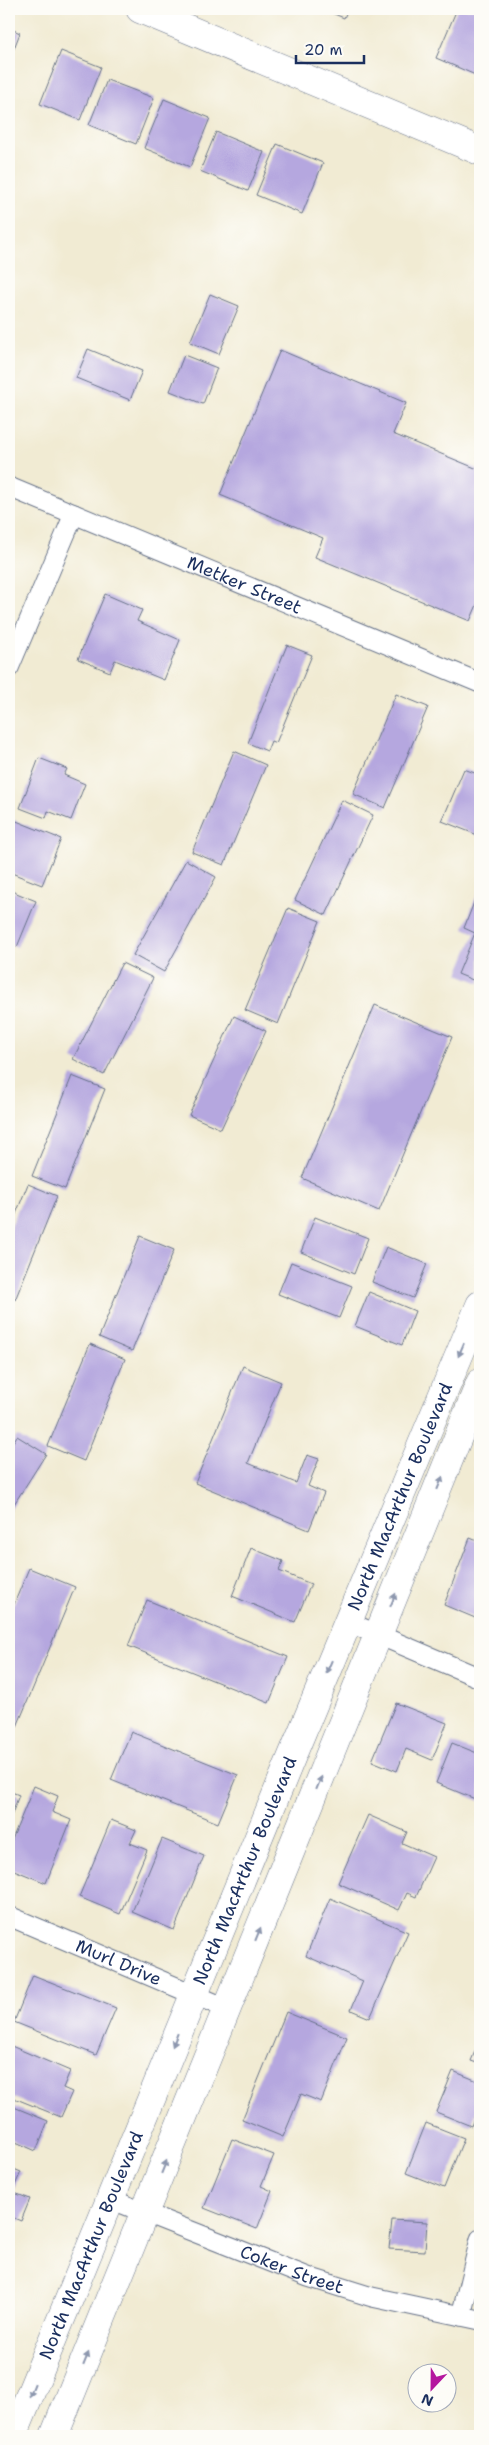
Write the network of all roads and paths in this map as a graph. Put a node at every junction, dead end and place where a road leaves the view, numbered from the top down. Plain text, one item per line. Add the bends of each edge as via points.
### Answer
1 (140, 9) edge
2 (480, 151) edge
3 (9, 487) edge
4 (74, 514) junction
5 (9, 668) edge
6 (480, 683) edge
7 (480, 1305) edge
8 (450, 1378) junction
9 (479, 1388) edge
10 (348, 1622) junction
11 (379, 1635) junction
12 (480, 1678) edge
13 (9, 1916) edge
14 (194, 1995) junction
15 (228, 2009) junction
16 (110, 2199) junction
17 (145, 2213) junction
18 (480, 2239) edge
19 (461, 2316) junction
20 (480, 2320) edge
21 (13, 2436) edge
22 (54, 2436) edge

1 - 2 main road
3 - 4 street, Metker Street
4 - 5 street
4 - 6 street, Metker Street
7 -> 8 main road, North MacArthur Boulevard
8 - 9 street
8 - 10 main road, North MacArthur Boulevard
11 -> 9 main road, North MacArthur Boulevard
10 - 11 street
10 -> 14 main road, North MacArthur Boulevard
11 - 12 street
15 -> 11 main road, North MacArthur Boulevard
13 - 14 street, Murl Drive
14 - 15 street, Murl Drive
14 -> 16 main road, North MacArthur Boulevard
17 -> 15 main road, North MacArthur Boulevard
16 - 17 street, Coker Street
16 -> 21 main road, North MacArthur Boulevard
17 - 19 street, Coker Street via 308,2277 372,2297
22 -> 17 main road, North MacArthur Boulevard
18 - 19 street
19 - 20 street, Coker Street

